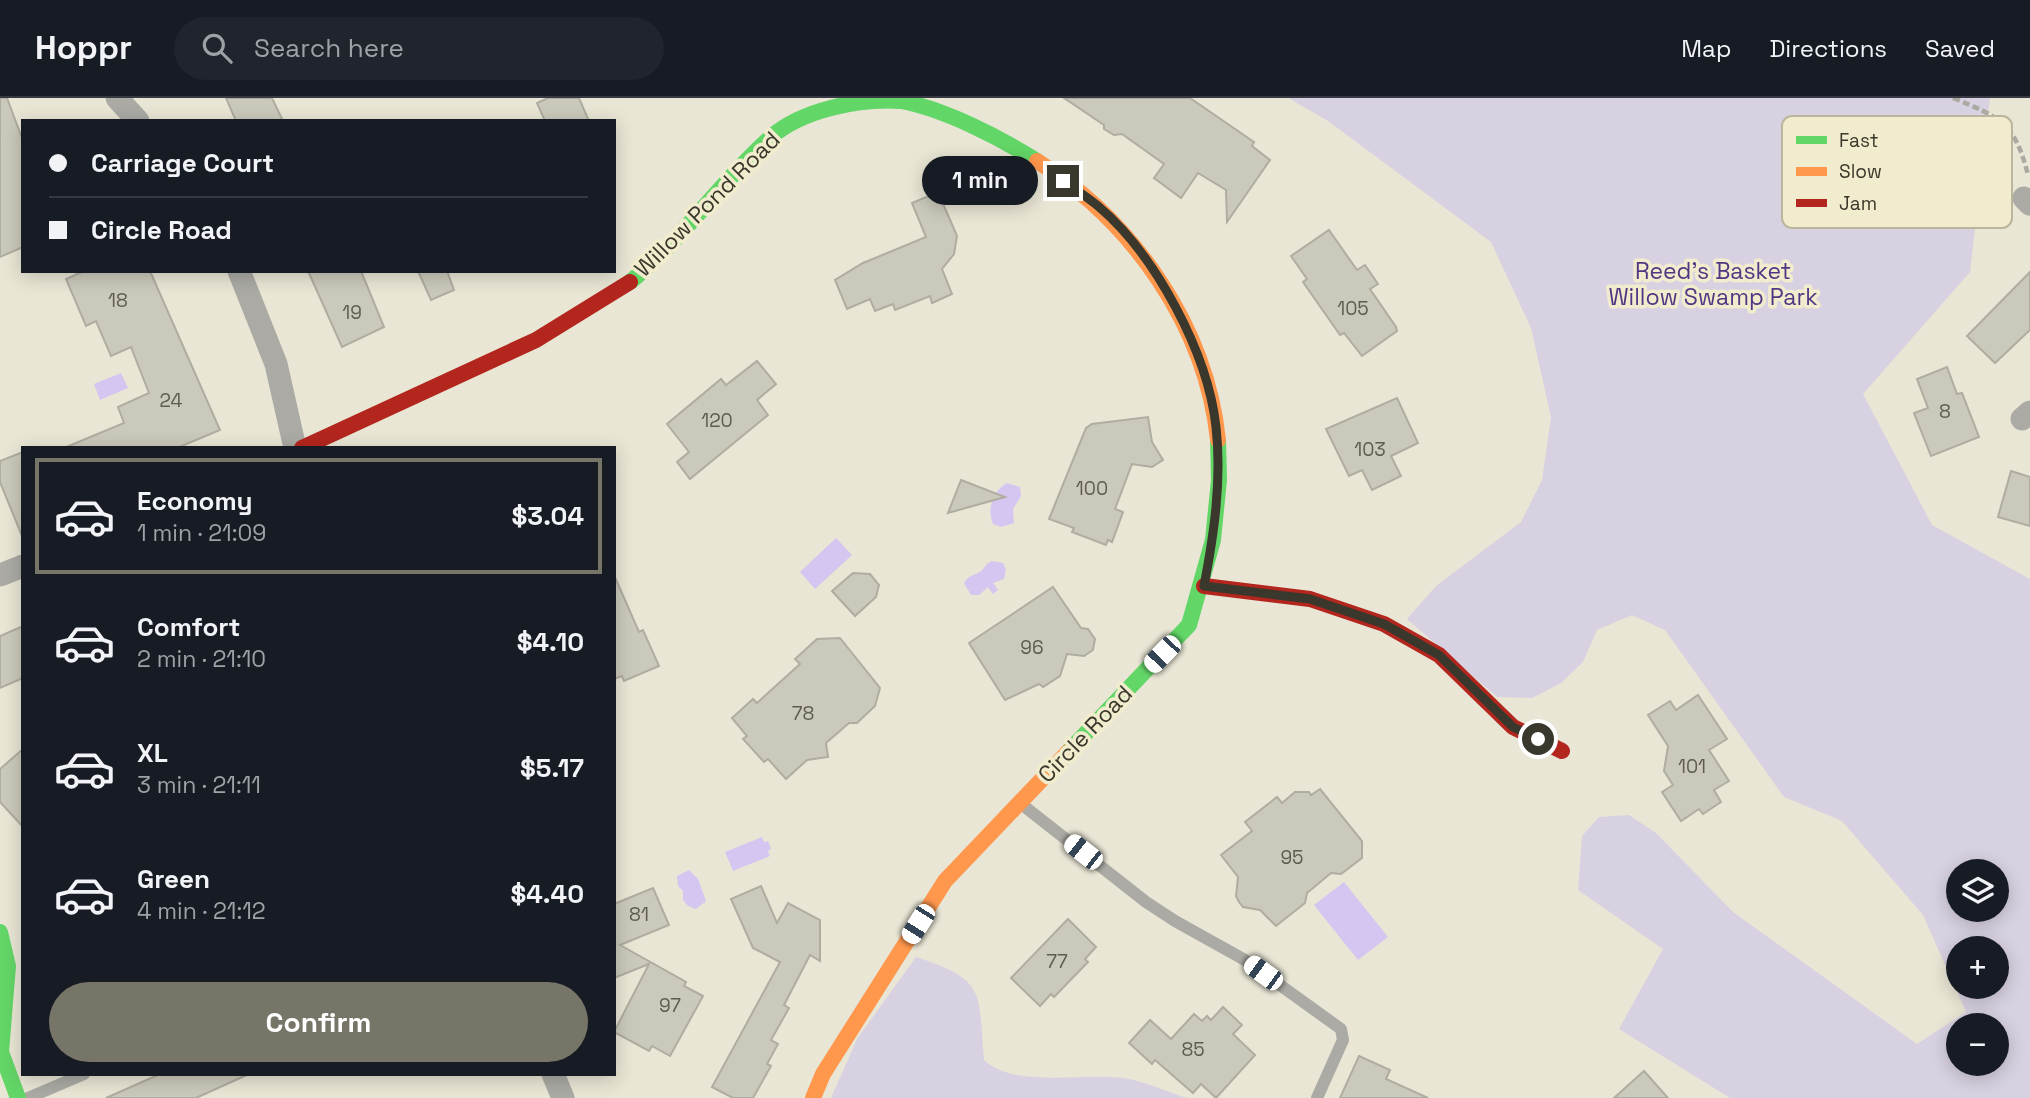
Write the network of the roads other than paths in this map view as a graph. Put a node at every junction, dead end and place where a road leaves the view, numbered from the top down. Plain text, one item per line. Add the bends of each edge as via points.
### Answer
1 (117, 98) edge
2 (897, 99) edge
3 (136, 119) edge
4 (240, 273) edge
5 (295, 446) edge
6 (306, 446) edge
7 (21, 567) edge
8 (0, 575) edge
9 (1204, 586) junction
10 (1562, 751) dead end
11 (1020, 802) junction
12 (0, 932) edge
13 (79, 1076) edge
14 (554, 1076) edge
15 (18, 1098) edge
16 (28, 1098) edge
17 (562, 1098) edge
18 (813, 1098) edge
19 (1317, 1098) edge

1 - 3 street
2 - 6 street, Willow Pond Road via 839,106 794,120 752,154 670,244 613,295 557,329
2 - 9 street, Circle Road via 956,120 1028,155 1099,206 1140,251 1191,340 1210,391 1218,456 1214,529
4 - 5 street via 276,364
7 - 8 street
9 - 10 street via 1310,599 1384,624 1439,655 1513,727
9 - 11 street, Circle Road via 1189,625
11 - 18 street, Circle Road via 945,881 823,1074
11 - 19 lane via 1156,908 1245,960 1341,1029 1343,1040
12 - 15 street via 8,965 1,1052
13 - 16 lane
14 - 17 street

